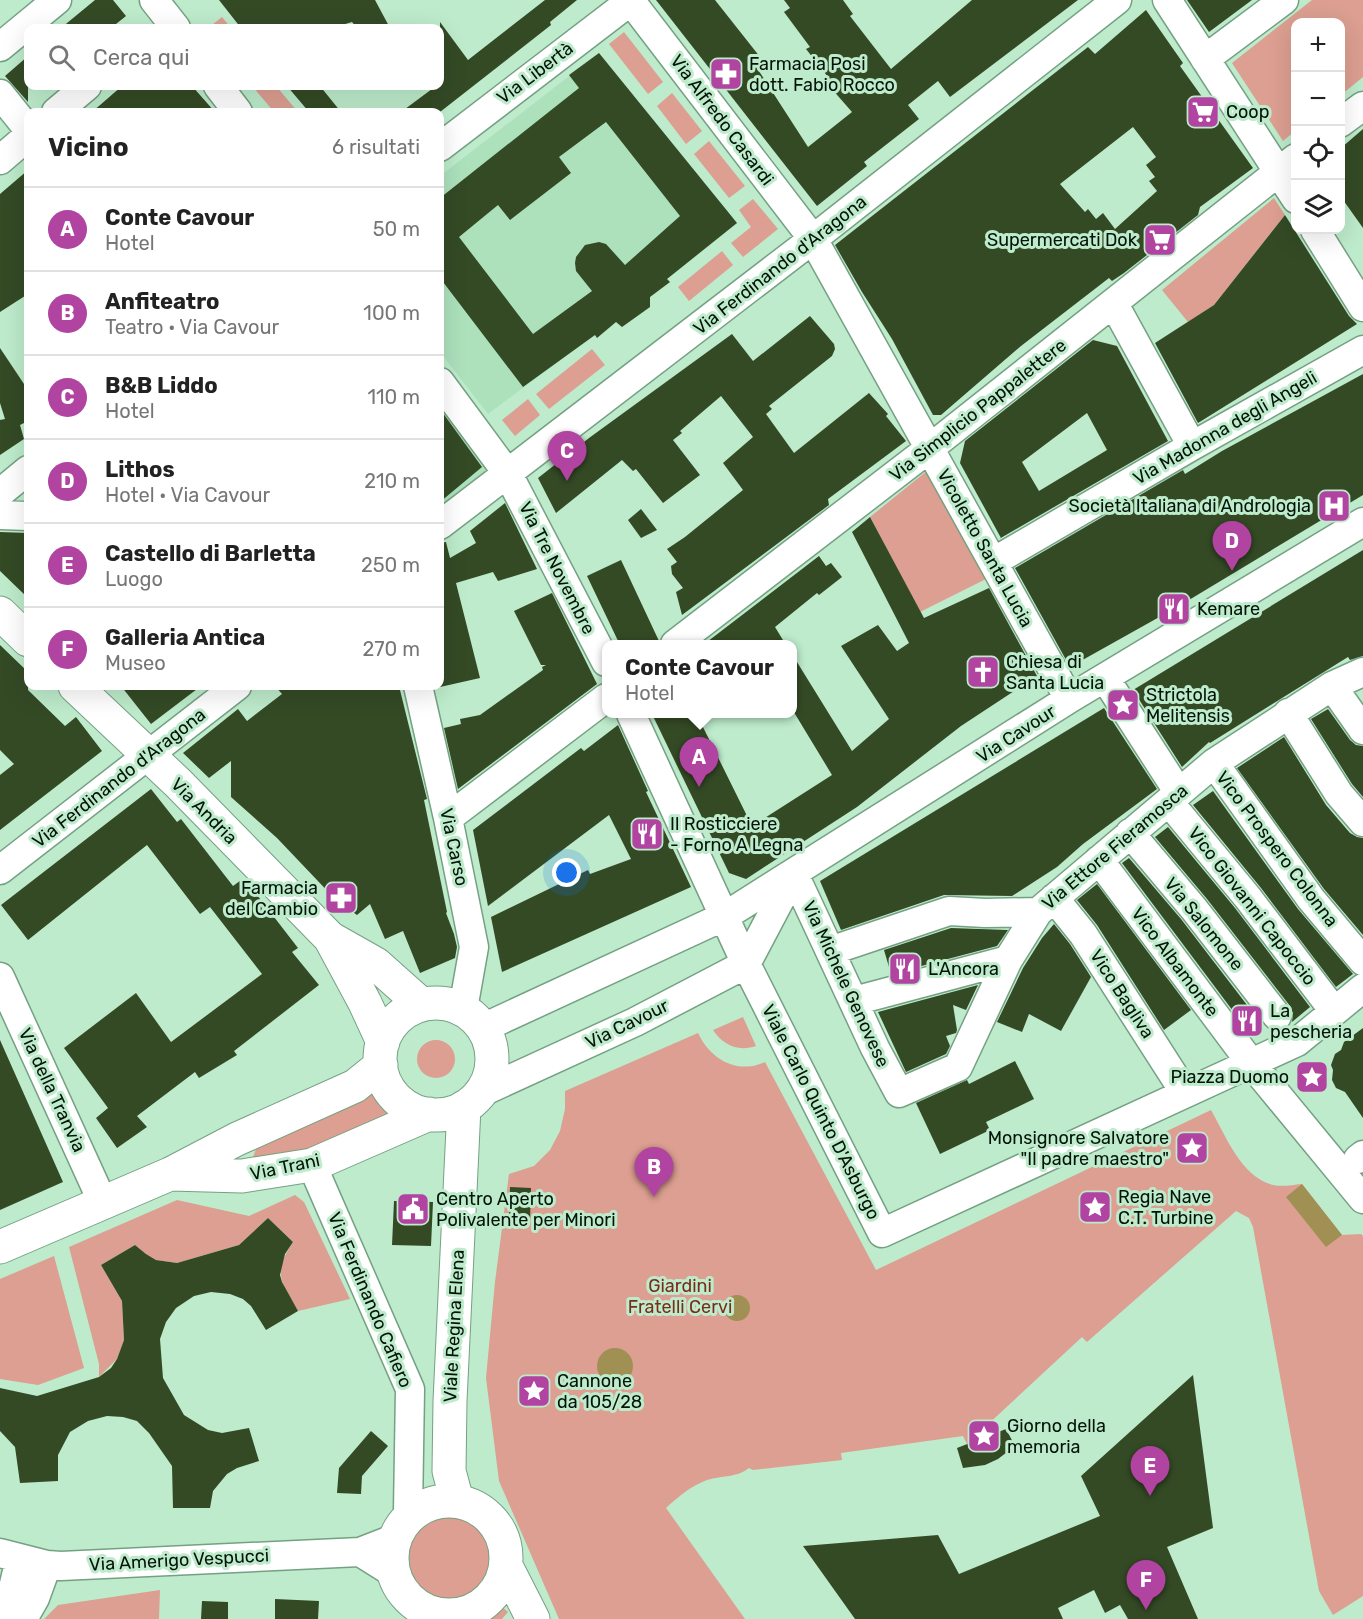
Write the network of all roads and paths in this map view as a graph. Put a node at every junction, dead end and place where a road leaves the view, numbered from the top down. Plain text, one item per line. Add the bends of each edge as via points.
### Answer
1 (631, 0) edge
2 (1117, 0) edge
3 (1167, 0) edge
4 (1284, 0) edge
5 (46, 3) edge
6 (24, 24) edge
7 (24, 24) edge
8 (0, 47) edge
9 (1204, 59) junction
10 (82, 90) edge
11 (221, 90) edge
12 (0, 94) edge
13 (1363, 106) edge
14 (61, 108) edge
15 (235, 108) edge
16 (1345, 120) edge
17 (24, 124) edge
18 (24, 139) edge
19 (444, 144) edge
20 (0, 160) edge
21 (1287, 165) edge
22 (1291, 180) edge
23 (1317, 234) edge
24 (813, 239) junction
25 (1114, 304) junction
26 (1363, 307) edge
27 (1363, 350) edge
28 (444, 387) edge
29 (1192, 446) junction
30 (930, 447) junction
31 (24, 473) edge
32 (508, 474) junction
33 (0, 493) edge
34 (0, 515) edge
35 (24, 516) edge
36 (444, 522) edge
37 (1363, 522) edge
38 (993, 562) junction
39 (0, 613) edge
40 (24, 636) edge
41 (681, 640) edge
42 (602, 654) edge
43 (1363, 672) edge
44 (1105, 678) junction
45 (1332, 686) junction
46 (79, 690) edge
47 (232, 690) edge
48 (419, 690) edge
49 (1069, 699) junction
50 (602, 701) edge
51 (1288, 713) junction
52 (633, 718) edge
53 (1363, 730) edge
54 (148, 756) junction
55 (1214, 763) junction
56 (1174, 797) junction
57 (448, 818) junction
58 (1363, 822) edge
59 (1130, 833) junction
60 (1099, 860) junction
61 (0, 870) edge
62 (794, 874) junction
63 (1046, 905) junction
64 (725, 916) junction
65 (330, 939) junction
66 (830, 951) junction
67 (1008, 960) junction
68 (1363, 961) edge
69 (746, 964) junction
70 (0, 977) edge
71 (1363, 988) edge
72 (854, 1001) junction
73 (422, 1005) junction
74 (1334, 1011) junction
75 (473, 1019) junction
76 (1274, 1052) junction
77 (382, 1054) junction
78 (899, 1093) joint
79 (1185, 1093) junction
80 (472, 1100) junction
81 (429, 1114) junction
82 (312, 1165) junction
83 (170, 1174) junction
84 (1363, 1199) edge
85 (104, 1203) junction
86 (0, 1247) edge
87 (429, 1505) junction
88 (360, 1552) junction
89 (10, 1556) edge
90 (47, 1565) junction
91 (395, 1574) junction
92 (515, 1593) edge
93 (18, 1604) edge
94 (449, 1617) edge

1 - 19 street, Via Libertà
1 - 24 street, Via Alfredo Casardi
2 - 24 street, Via Ferdinando d'Aragona
3 - 9 street
4 - 9 street
5 - 6 street
7 - 8 street
9 - 21 street
10 - 14 street
11 - 15 street
12 - 17 street
13 - 16 street
18 - 20 street
21 - 22 street
21 - 25 street, Via Simplicio Pappalettere
23 - 26 street
24 - 30 street, Vicoletto Santa Lucia
24 - 32 street, Via Ferdinando d'Aragona
25 - 29 street
25 - 30 street, Via Simplicio Pappalettere
27 - 29 street, Via Madonna degli Angeli
28 - 32 street, Via Tre Novembre
29 - 38 street, Via Madonna degli Angeli
30 - 38 street, Vicoletto Santa Lucia
30 - 41 street, Via Simplicio Pappalettere
31 - 33 street
32 - 36 street, Via Ferdinando d'Aragona
32 - 42 street, Via Tre Novembre
34 - 35 street
37 - 44 street, Via Cavour
38 - 49 street, Vicoletto Santa Lucia
39 - 40 main road
43 - 45 street, Via Ettore Fieramosca
44 - 49 street, Via Cavour
44 - 56 street
45 - 51 street, Via Ettore Fieramosca
45 - 53 street
46 - 54 main road, Via Andria
47 - 54 street, Via Ferdinando d'Aragona
48 - 57 street, Via Carso
49 - 62 street, Via Cavour
50 - 57 street
51 - 55 street, Via Ettore Fieramosca
51 - 58 street via 1339,794
52 - 64 street
54 - 61 street, Via Ferdinando d'Aragona
54 - 65 main road, Via Andria
55 - 56 street, Via Ettore Fieramosca
55 - 68 street, Vico Prospero Colonna via 1311,899
56 - 59 street, Via Ettore Fieramosca
56 - 74 street, Vico Giovanni Capoccio
57 - 75 street, Via Carso via 474,947
59 - 60 street, Via Ettore Fieramosca
59 - 76 street, Via Salomone via 1278,1017
60 - 63 street, Via Ettore Fieramosca
60 - 76 street, Vico Albamonte
62 - 64 street, Via Cavour
62 - 66 street, Via Michele Genovese
62 - 69 street, Via Cavour
63 - 66 street via 985,913 949,911
63 - 67 street, Via Ettore Fieramosca
63 - 79 street, Vico Bagliva via 1083,934
64 - 69 street, Viale Carlo Quinto D'Asburgo
64 - 75 street, Via Cavour
65 - 73 main road, Via Andria via 376,964
65 - 77 main road, Via Andria via 365,1003
66 - 72 street, Via Michele Genovese
67 - 72 street
67 - 78 street, Via Ettore Fieramosca via 958,1067
69 - 79 street, Viale Carlo Quinto D'Asburgo via 882,1233
69 - 80 street, Via Cavour
70 - 85 street, Via della Tranvia
71 - 74 street
72 - 78 street, Via Michele Genovese
73 - 75 main road via 450,1004
73 - 77 main road via 409,1010 389,1029
74 - 76 street
75 - 80 main road via 489,1041 492,1055 486,1083
76 - 79 street
76 - 84 street
77 - 81 main road via 383,1076 396,1098
77 - 83 main road, Via Trani via 355,1086
80 - 81 main road via 451,1113
80 - 87 main road, Viale Regina Elena via 450,1401
81 - 82 main road, Via Trani
82 - 83 main road, Via Trani via 242,1176
82 - 87 street, Via Ferdinando Cafiero via 410,1389
83 - 85 main road, Via Trani
85 - 86 main road, Via Trani
87 - 88 street, Via Amerigo Vespucci
87 - 91 main road via 392,1556
87 - 92 main road via 479,1509 495,1524 505,1544
88 - 90 street, Via Amerigo Vespucci
88 - 91 street
89 - 90 street, Via Amerigo Vespucci
89 - 93 street
90 - 93 street
91 - 94 main road via 415,1604
92 - 94 main road via 489,1598 478,1607

